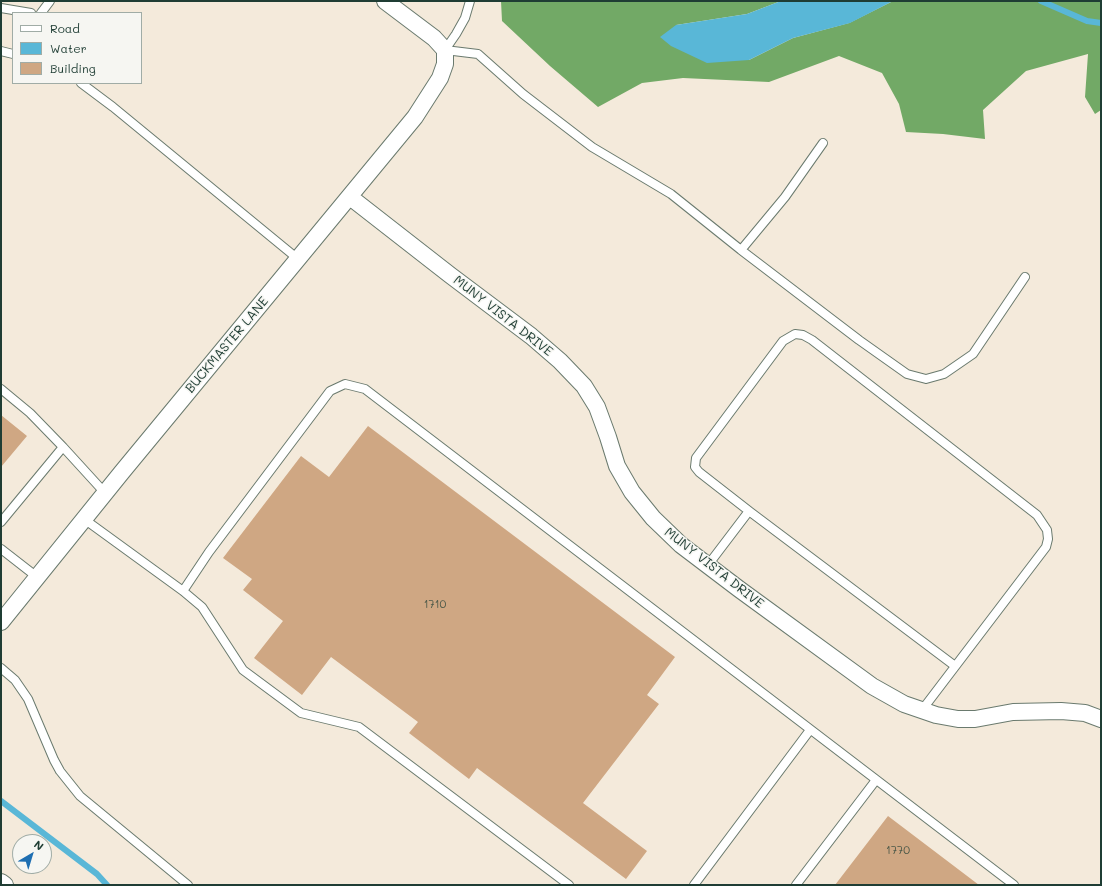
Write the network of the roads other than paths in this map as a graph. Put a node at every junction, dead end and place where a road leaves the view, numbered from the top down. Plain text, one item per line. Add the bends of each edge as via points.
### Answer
1 (50, 1) edge
2 (384, 1) edge
3 (470, 1) edge
4 (1, 8) edge
5 (25, 12) edge
6 (42, 12) edge
7 (1, 51) edge
8 (12, 54) edge
9 (445, 57) junction
10 (82, 84) edge
11 (823, 143) dead end
12 (350, 197) junction
13 (741, 250) junction
14 (298, 259) junction
15 (1025, 277) dead end
16 (1, 389) edge
17 (63, 447) junction
18 (105, 493) junction
19 (750, 511) junction
20 (84, 518) junction
21 (1, 522) edge
22 (1, 549) edge
23 (708, 566) junction
24 (37, 577) junction
25 (183, 591) junction
26 (1, 622) edge
27 (955, 666) junction
28 (1, 668) edge
29 (922, 710) junction
30 (1101, 719) edge
31 (810, 730) junction
32 (876, 780) junction
33 (1, 882) edge
34 (5, 885) edge
35 (188, 885) edge
36 (569, 885) edge
37 (694, 885) edge
38 (796, 885) edge
39 (1014, 885) edge

1 - 6 lane
2 - 9 street via 434,38
3 - 9 lane via 465,18
4 - 5 lane
7 - 8 lane
9 - 12 street, BUCKMASTER LANE via 440,78 415,117
9 - 13 lane via 478,54 523,94 592,146 671,194
10 - 14 lane
11 - 13 lane via 785,197
12 - 14 street, BUCKMASTER LANE
12 - 23 street, MUNY VISTA DRIVE via 560,361 584,386 597,407 617,466 632,492 653,518
13 - 15 lane via 907,374 926,379 944,374 973,354
14 - 18 street, BUCKMASTER LANE
16 - 17 lane via 30,413
17 - 18 lane
17 - 21 lane
18 - 20 street, BUCKMASTER LANE
19 - 23 lane
19 - 27 lane
19 - 27 lane via 699,472 695,467 696,458 783,341 795,334 803,335 1037,515 1047,530 1046,547
20 - 24 street, BUCKMASTER LANE
20 - 25 lane
22 - 24 lane
23 - 29 street, MUNY VISTA DRIVE via 872,686 904,704
24 - 26 street, BUCKMASTER LANE
25 - 31 lane via 208,552 330,391 345,384 365,389
25 - 36 lane via 202,607 243,670 301,713 359,727
27 - 29 lane
28 - 35 lane via 15,680 28,699 42,736 60,771 80,796
29 - 30 street, MUNY VISTA DRIVE via 958,719 975,719 1013,712 1062,711 1084,713
31 - 32 lane
31 - 37 lane
32 - 38 lane
32 - 39 lane
33 - 34 street

